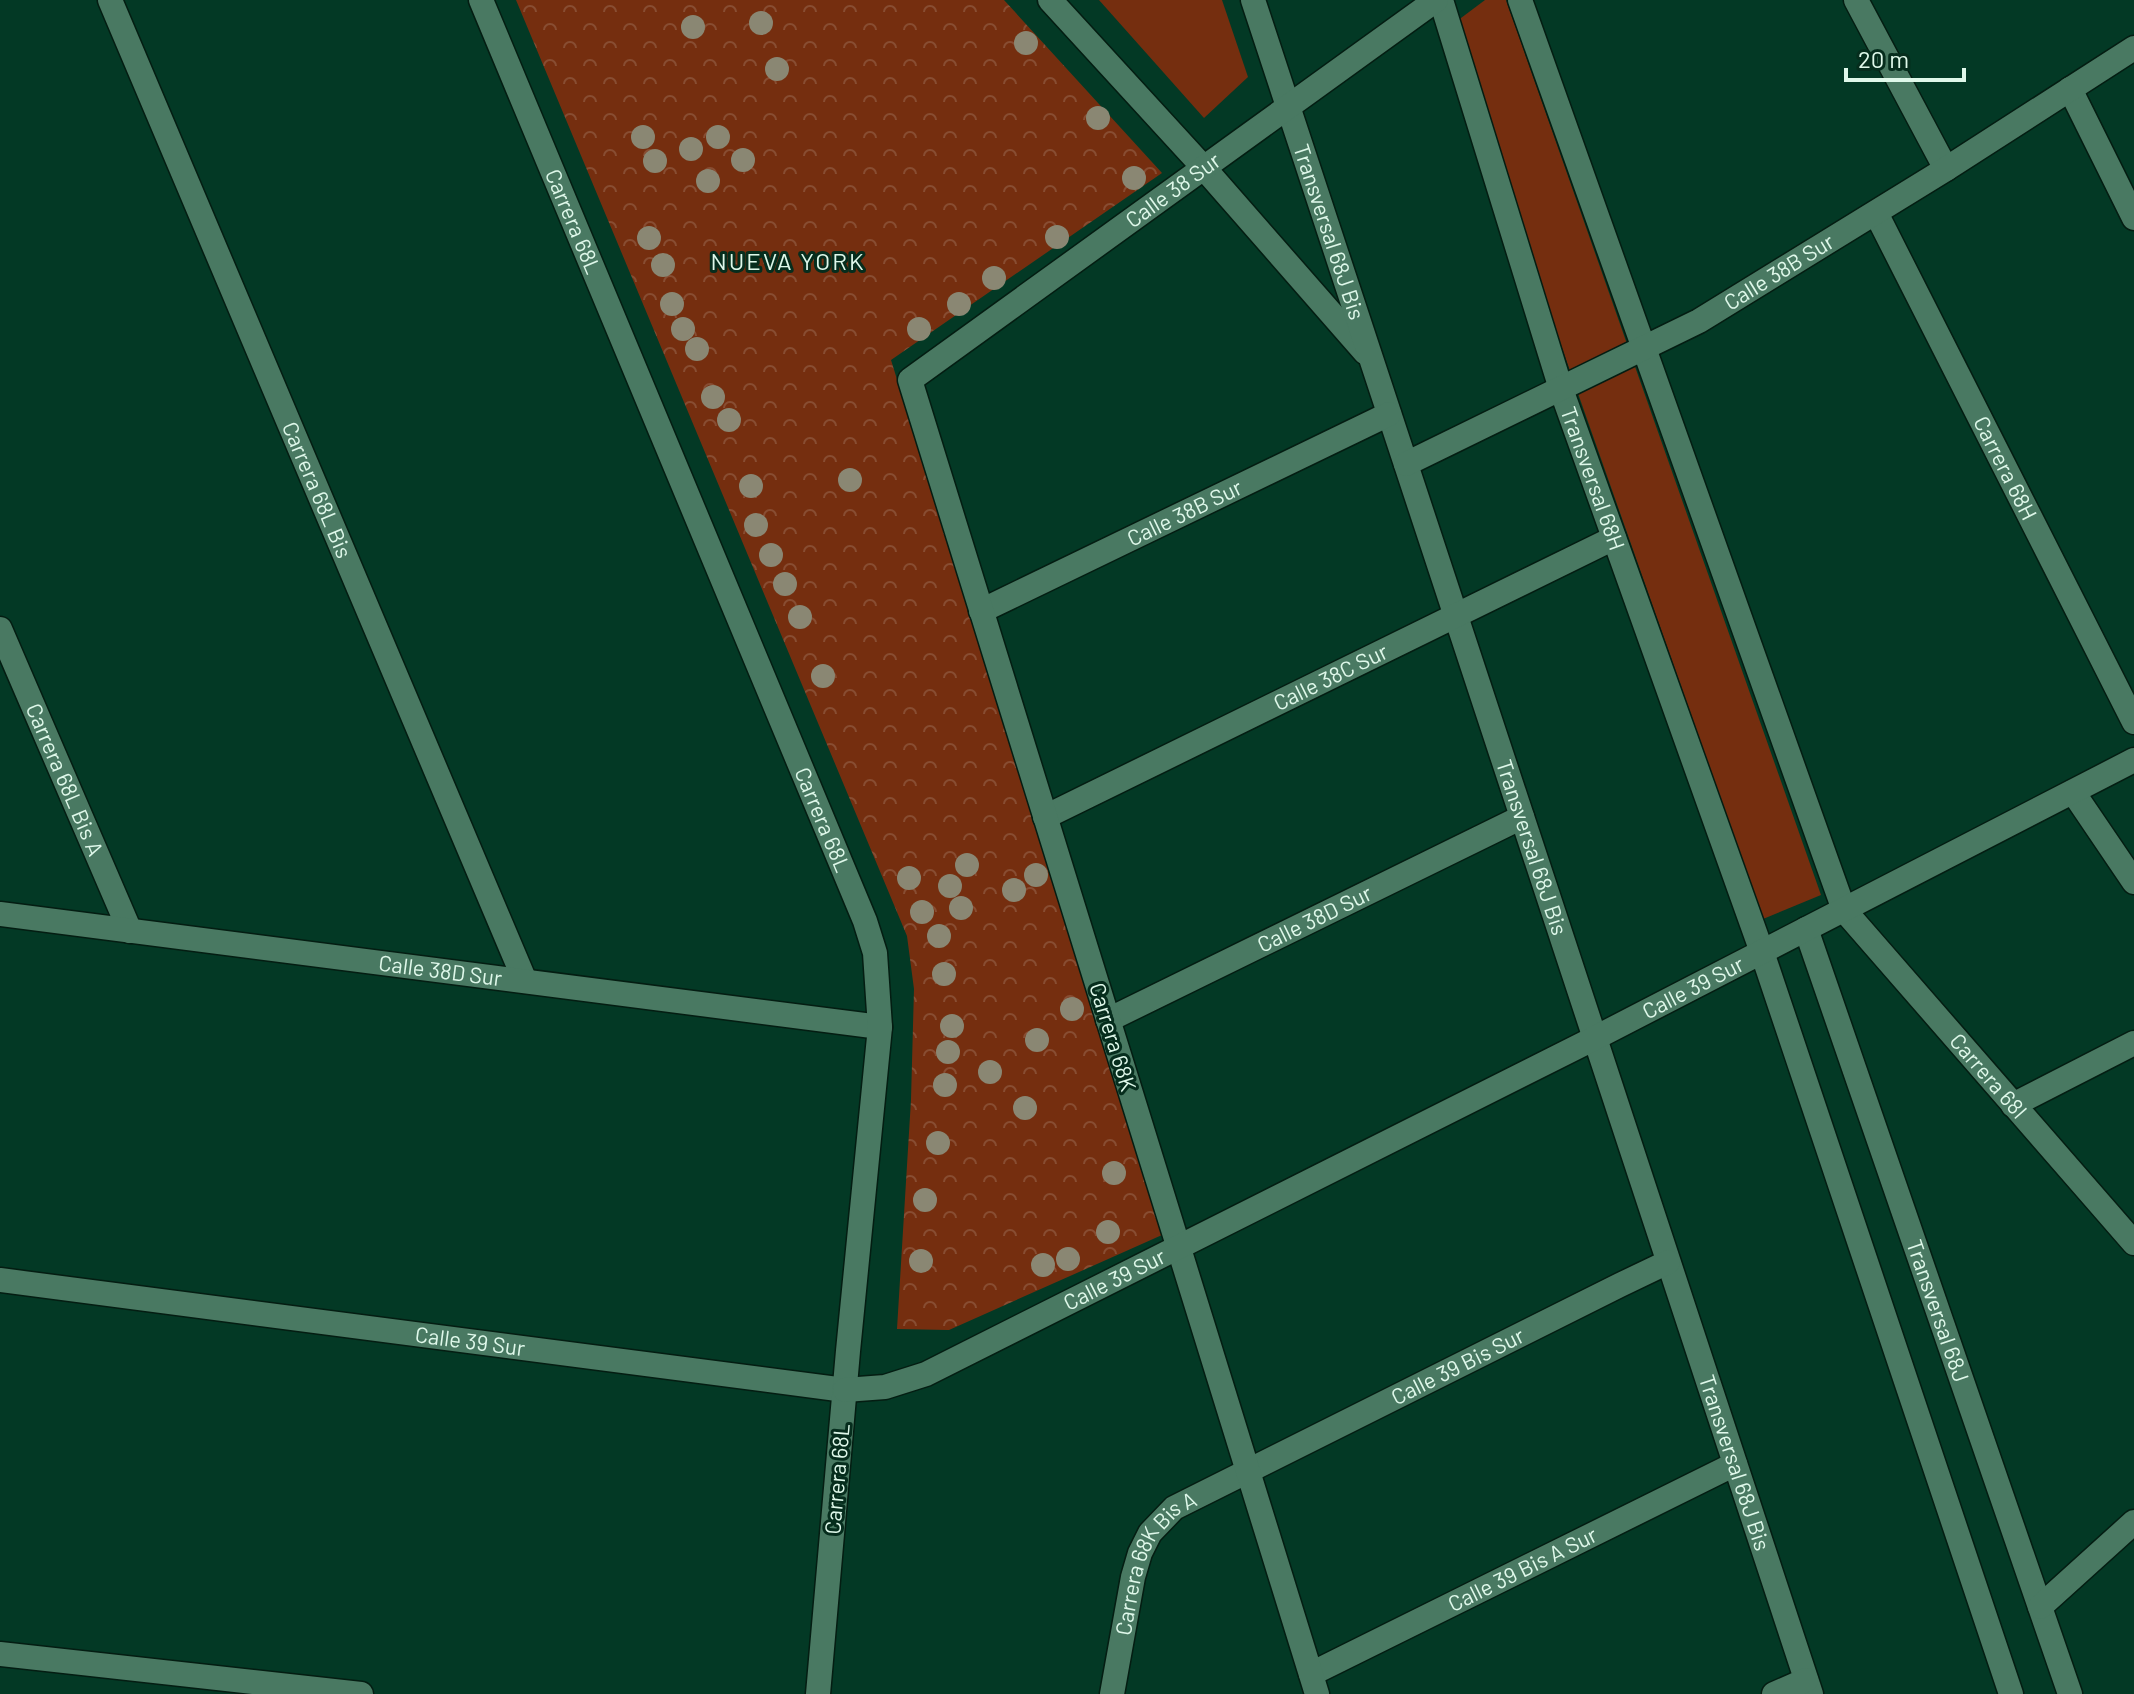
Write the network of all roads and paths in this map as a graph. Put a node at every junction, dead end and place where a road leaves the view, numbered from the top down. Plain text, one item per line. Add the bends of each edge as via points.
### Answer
1 (110, 0) edge
2 (481, 0) edge
3 (1050, 0) edge
4 (1253, 0) edge
5 (1439, 0) edge
6 (1520, 0) edge
7 (1856, 0) edge
8 (2134, 48) edge
9 (2070, 89) junction
10 (1288, 108) junction
11 (1204, 168) junction
12 (1946, 169) junction
13 (1876, 213) junction
14 (2134, 218) edge
15 (1643, 349) junction
16 (1371, 360) junction
17 (910, 380) joint
18 (1561, 389) junction
19 (1389, 414) junction
20 (1406, 464) junction
21 (1614, 538) junction
22 (981, 611) junction
23 (1455, 616) junction
24 (0, 629) edge
25 (2134, 722) edge
26 (2134, 760) edge
27 (2073, 792) junction
28 (1045, 817) junction
29 (1522, 817) junction
30 (2134, 882) edge
31 (1844, 910) junction
32 (0, 914) edge
33 (1806, 929) junction
34 (130, 931) junction
35 (1762, 952) junction
36 (525, 981) junction
37 (1108, 1020) junction
38 (880, 1027) junction
39 (1595, 1038) junction
40 (2134, 1043) edge
41 (2013, 1105) junction
42 (2134, 1243) edge
43 (1179, 1247) junction
44 (1668, 1262) junction
45 (0, 1280) edge
46 (845, 1390) junction
47 (1735, 1464) junction
48 (1248, 1472) junction
49 (2134, 1522) edge
50 (2040, 1607) junction
51 (0, 1654) edge
52 (1314, 1684) edge
53 (1808, 1687) edge
54 (361, 1694) edge
55 (818, 1694) edge
56 (1112, 1694) edge
57 (1774, 1694) edge
58 (2011, 1694) edge
59 (2070, 1694) edge

1 - 36 street, Carrera 68L Bis
2 - 38 street, Carrera 68L via 865,921 875,953
3 - 11 street
4 - 10 street, Transversal 68J Bis
5 - 10 street, Calle 38 Sur
5 - 18 street, Transversal 68H
6 - 15 street
7 - 12 street
8 - 9 street, Calle 38B Sur
9 - 12 street, Calle 38B Sur
9 - 14 street
10 - 11 street, Calle 38 Sur
10 - 16 street, Transversal 68J Bis
11 - 16 street
11 - 17 street, Calle 38 Sur
12 - 13 street, Calle 38B Sur
13 - 15 street, Calle 38B Sur via 1699,321
13 - 25 street, Carrera 68H
15 - 18 street, Calle 38B Sur
15 - 31 street
16 - 19 street, Transversal 68J Bis
17 - 22 street, Carrera 68K
18 - 20 street, Calle 38B Sur
18 - 21 street, Transversal 68H
19 - 20 street, Transversal 68J Bis
19 - 22 street, Calle 38B Sur
20 - 23 street, Transversal 68J Bis
21 - 23 street, Calle 38C Sur
21 - 35 street, Transversal 68H
22 - 28 street, Carrera 68K
23 - 28 street, Calle 38C Sur
23 - 29 street, Transversal 68J Bis
24 - 34 street, Carrera 68L Bis A
26 - 27 street, Calle 39 Sur
27 - 30 street
27 - 31 street, Calle 39 Sur
28 - 37 street, Carrera 68K
29 - 37 street, Calle 38D Sur
29 - 39 street, Transversal 68J Bis
31 - 33 street, Calle 39 Sur
31 - 41 street, Carrera 68I
32 - 34 street, Calle 38D Sur
33 - 35 street, Calle 39 Sur
33 - 50 street, Transversal 68J
34 - 36 street, Calle 38D Sur
35 - 39 street, Calle 39 Sur
35 - 58 street
36 - 38 street, Calle 38D Sur
37 - 43 street, Carrera 68K
38 - 46 street, Carrera 68L
39 - 43 street, Calle 39 Sur
39 - 44 street, Transversal 68J Bis
40 - 41 street
41 - 42 street, Carrera 68I
43 - 46 street, Calle 39 Sur via 926,1374 885,1387
43 - 48 street, Carrera 68K
44 - 47 street, Transversal 68J Bis
44 - 48 street, Calle 39 Bis Sur
45 - 46 street, Calle 39 Sur
46 - 55 street, Carrera 68L
47 - 52 street, Calle 39 Bis A Sur
47 - 53 street, Transversal 68J Bis
48 - 52 street, Carrera 68K
48 - 56 street, Carrera 68K Bis A via 1174,1508 1150,1533 1133,1577
49 - 50 street
50 - 59 street, Transversal 68J
51 - 54 street
53 - 57 street

